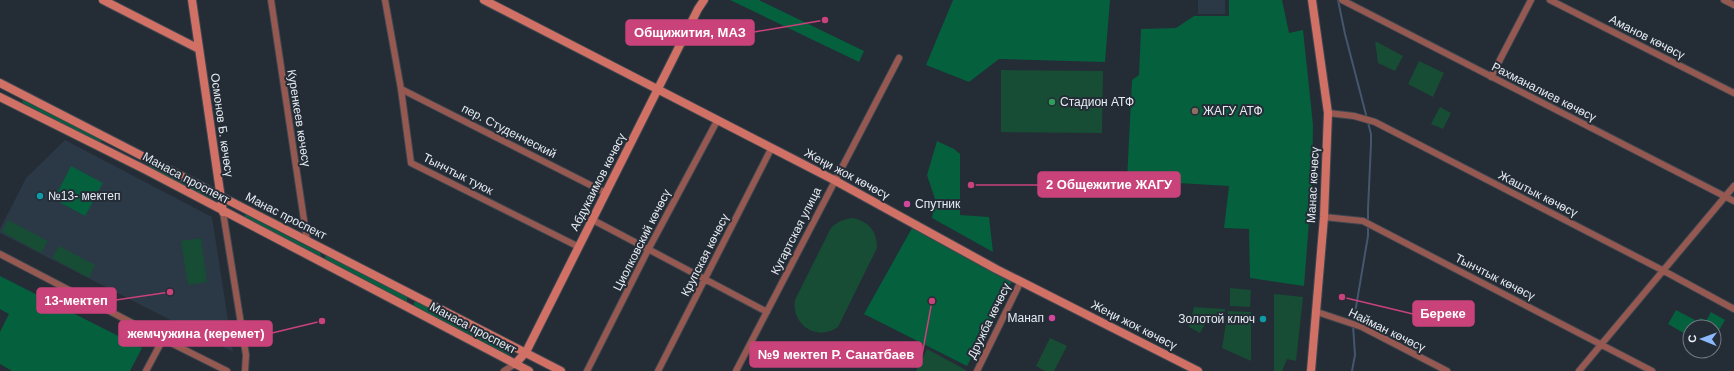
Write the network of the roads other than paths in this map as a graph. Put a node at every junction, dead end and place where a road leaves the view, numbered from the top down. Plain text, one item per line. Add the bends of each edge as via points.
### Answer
1 (103, 0) edge
2 (192, 0) edge
3 (271, 0) edge
4 (385, 0) edge
5 (484, 0) edge
6 (700, 0) edge
7 (704, 0) edge
8 (1312, 0) edge
9 (1531, 0) edge
10 (1550, 0) edge
11 (1724, 0) edge
12 (1343, 1) edge
13 (1734, 5) edge
14 (698, 9) junction
15 (199, 49) junction
16 (899, 58) dead end
17 (1491, 77) junction
18 (0, 83) edge
19 (401, 89) junction
20 (659, 89) junction
21 (20, 93) junction
22 (1734, 94) edge
23 (0, 98) edge
24 (13, 104) junction
25 (1328, 113) junction
26 (717, 120) junction
27 (106, 136) junction
28 (100, 148) junction
29 (771, 149) junction
30 (151, 160) junction
31 (146, 170) junction
32 (834, 180) junction
33 (1734, 186) edge
34 (606, 193) junction
35 (221, 196) junction
36 (1726, 197) junction
37 (1734, 201) edge
38 (223, 212) junction
39 (1324, 217) junction
40 (593, 220) junction
41 (306, 240) junction
42 (579, 247) junction
43 (327, 250) junction
44 (648, 250) junction
45 (0, 254) edge
46 (320, 262) junction
47 (1664, 271) junction
48 (704, 280) junction
49 (1021, 281) junction
50 (413, 295) junction
51 (407, 307) junction
52 (1734, 309) edge
53 (767, 312) junction
54 (1317, 312) junction
55 (163, 339) junction
56 (1601, 344) junction
57 (526, 352) junction
58 (515, 364) junction
59 (146, 371) edge
60 (227, 371) edge
61 (245, 371) edge
62 (504, 371) edge
63 (529, 371) edge
64 (561, 371) edge
65 (587, 371) edge
66 (658, 371) edge
67 (736, 371) edge
68 (977, 371) edge
69 (1198, 371) edge
70 (1311, 371) edge
71 (1447, 371) edge
72 (1579, 371) edge
73 (1652, 371) edge

1 - 15 main road
2 - 15 main road, Осмонов Б. көчөсү
3 - 41 street, Куренкеев көчөсү
4 - 19 street, Тынчтык туюк
5 - 20 main road, Жеңи жок көчөсү
6 - 14 main road, Абдукаимов көчөсү
7 - 14 main road, Абдукаимов көчөсү
8 - 25 main road, Манас көчөсү
9 - 17 street
10 - 22 street, Аманов көчөсү
11 - 13 street
12 - 17 street, Рахманалиев көчөсү
14 - 20 main road, Абдукаимов көчөсү
15 - 35 main road, Осмонов Б. көчөсү
16 - 32 street, Кугартская улица
17 - 36 street, Рахманалиев көчөсү
18 - 21 main road, Манас проспект
19 - 34 street, пер. Студенческий
19 - 42 street, Тынчтык туюк via 411,162
20 - 26 main road, Жеңи жок көчөсү
20 - 34 main road, Абдукаимов көчөсү
21 - 24 main road
21 - 27 main road, Манас проспект
23 - 24 main road, Манаса проспект
24 - 28 main road, Манаса проспект
25 - 39 main road, Манас көчөсү
25 - 47 street, Жаштык көчөсү via 1376,122
26 - 29 main road, Жеңи жок көчөсү
26 - 44 street, Циолковский көчөсү
27 - 28 main road
27 - 30 main road, Манас проспект
28 - 31 main road, Манаса проспект
29 - 32 main road, Жеңи жок көчөсү
29 - 48 street, Крупская көчөсү
30 - 31 main road
30 - 35 main road, Манас проспект
31 - 38 main road, Манаса проспект
32 - 49 main road, Жеңи жок көчөсү
32 - 53 street, Кугартская улица
33 - 36 street
34 - 40 main road, Абдукаимов көчөсү
35 - 38 main road, Осмонов Б. көчөсү
35 - 41 main road, Манас проспект
36 - 37 street, Рахманалиев көчөсү
36 - 47 street
38 - 46 main road, Манаса проспект
38 - 61 street, Осмонов Б. көчөсү via 246,355
39 - 54 main road, Манас көчөсү
39 - 56 street, Тынчтык көчөсү via 1363,221
40 - 42 main road, Абдукаимов көчөсү
40 - 44 street
41 - 43 main road, Манас проспект
42 - 57 main road, Абдукаимов көчөсү
43 - 46 main road
43 - 50 main road, Манас проспект
44 - 48 street
44 - 65 street, Циолковский көчөсү
45 - 55 street
46 - 51 main road, Манаса проспект
47 - 52 street, Жаштык көчөсү
47 - 56 street
48 - 53 street
48 - 66 street, Крупская көчөсү
49 - 68 street, Дружба көчөсү
49 - 69 main road, Жеңи жок көчөсү
50 - 51 main road
50 - 57 main road, Манас проспект
51 - 58 main road, Манаса проспект
53 - 67 street, Кугартская улица
54 - 70 main road, Манас көчөсү
54 - 71 street, Найман көчөсү via 1362,327
55 - 59 street
55 - 60 street
56 - 72 street
56 - 73 street, Тынчтык көчөсү
57 - 58 main road, Абдукаимов көчөсү
57 - 64 main road, Манас проспект
58 - 62 street
58 - 63 main road, Манаса проспект

